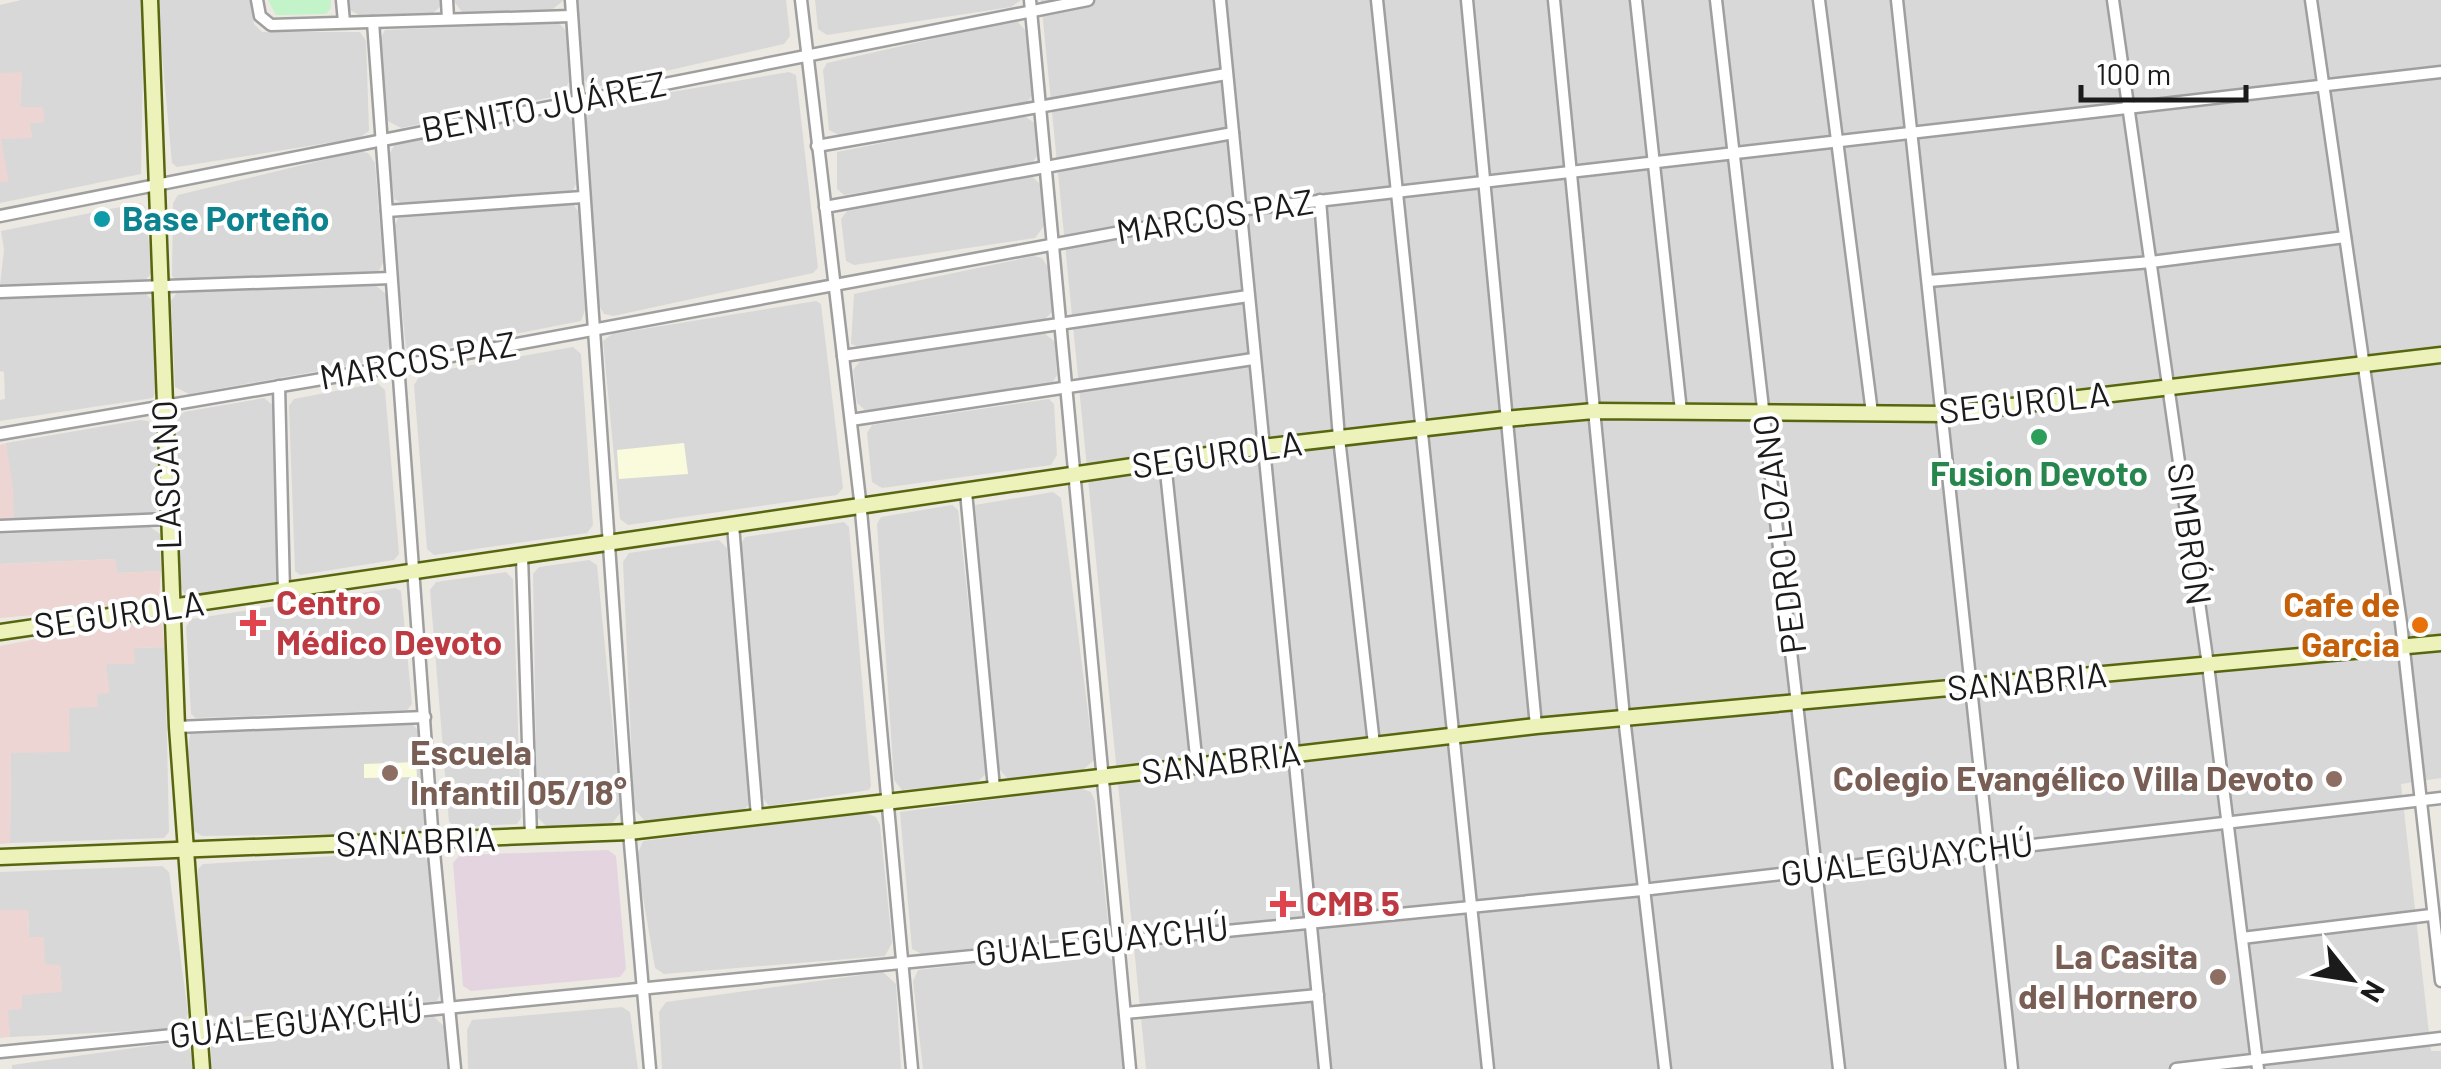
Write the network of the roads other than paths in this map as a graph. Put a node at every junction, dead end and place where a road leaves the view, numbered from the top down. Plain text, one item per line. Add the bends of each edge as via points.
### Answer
1 (150, 0) edge
2 (257, 0) edge
3 (342, 0) edge
4 (447, 0) edge
5 (570, 0) edge
6 (800, 0) edge
7 (1088, 0) edge
8 (1220, 0) edge
9 (1377, 0) edge
10 (1467, 0) edge
11 (1554, 0) edge
12 (1636, 0) edge
13 (1716, 0) edge
14 (1819, 0) edge
15 (1897, 0) edge
16 (2112, 0) edge
17 (2311, 0) edge
18 (1031, 6) edge
19 (572, 16) junction
20 (448, 19) junction
21 (344, 22) junction
22 (372, 22) junction
23 (806, 53) junction
24 (2441, 72) edge
25 (1226, 74) junction
26 (2323, 85) junction
27 (577, 101) junction
28 (1040, 106) junction
29 (2128, 109) junction
30 (1911, 132) junction
31 (1232, 133) junction
32 (382, 140) junction
33 (1837, 142) junction
34 (817, 146) junction
35 (1734, 154) junction
36 (1654, 162) junction
37 (1046, 168) junction
38 (1571, 171) junction
39 (1485, 181) junction
40 (160, 185) junction
41 (1396, 190) junction
42 (583, 197) junction
43 (1320, 200) junction
44 (824, 206) junction
45 (1239, 210) junction
46 (387, 211) junction
47 (0, 216) edge
48 (2345, 237) junction
49 (1052, 243) junction
50 (2151, 262) junction
51 (391, 278) junction
52 (1930, 281) junction
53 (834, 284) junction
54 (162, 286) junction
55 (0, 292) edge
56 (1248, 296) junction
57 (1059, 325) junction
58 (591, 330) junction
59 (2441, 355) edge
60 (844, 356) junction
61 (1253, 359) junction
62 (2364, 364) junction
63 (398, 366) junction
64 (279, 386) junction
65 (1065, 388) junction
66 (2168, 388) junction
67 (165, 406) junction
68 (1594, 410) junction
69 (1681, 410) junction
70 (1766, 412) junction
71 (1872, 413) junction
72 (1944, 414) junction
73 (1505, 418) junction
74 (851, 420) junction
75 (1421, 429) junction
76 (0, 434) edge
77 (1340, 438) junction
78 (1262, 446) junction
79 (1165, 462) junction
80 (1072, 476) junction
81 (966, 492) junction
82 (861, 507) junction
83 (168, 519) junction
84 (733, 525) junction
85 (0, 526) edge
86 (608, 543) junction
87 (522, 556) junction
88 (415, 571) junction
89 (284, 592) junction
90 (173, 608) junction
91 (0, 632) edge
92 (2441, 643) edge
93 (2404, 646) junction
94 (2208, 665) junction
95 (1971, 688) junction
96 (1800, 703) junction
97 (426, 717) junction
98 (1624, 717) junction
99 (1536, 726) junction
100 (177, 727) junction
101 (1451, 736) junction
102 (1374, 744) junction
103 (1291, 756) junction
104 (1196, 766) junction
105 (1100, 777) junction
106 (994, 788) junction
107 (2441, 798) edge
108 (2422, 800) junction
109 (886, 802) junction
110 (756, 816) junction
111 (2228, 819) junction
112 (629, 832) junction
113 (531, 837) junction
114 (433, 842) junction
115 (1990, 848) junction
116 (183, 850) junction
117 (0, 857) edge
118 (1817, 871) junction
119 (1642, 890) junction
120 (1469, 904) junction
121 (2432, 916) junction
122 (1308, 920) junction
123 (2242, 938) junction
124 (1118, 940) junction
125 (902, 962) junction
126 (2441, 981) edge
127 (643, 989) junction
128 (1318, 995) junction
129 (450, 1008) junction
130 (1125, 1013) junction
131 (199, 1033) junction
132 (2441, 1038) edge
133 (0, 1052) edge
134 (2258, 1065) edge
135 (202, 1069) edge
136 (455, 1069) edge
137 (650, 1069) edge
138 (912, 1069) edge
139 (1130, 1069) edge
140 (1325, 1069) edge
141 (1488, 1069) edge
142 (1665, 1069) edge
143 (1839, 1069) edge
144 (2012, 1069) edge
145 (2176, 1069) edge

1 - 40 street, LASCANO
2 - 21 street via 260,16 271,24
3 - 21 street
4 - 20 street
5 - 19 street
6 - 23 street
7 - 18 street, BENITO JUÁREZ
8 - 25 street
9 - 41 street
10 - 39 street
11 - 38 street
12 - 36 street
13 - 35 street, PEDRO LOZANO
14 - 33 street
15 - 30 street
16 - 29 street, SIMBRÓN
17 - 26 street
18 - 23 street, BENITO JUÁREZ
18 - 28 street
19 - 20 street
19 - 27 street
20 - 22 street
21 - 22 street
22 - 32 street
23 - 27 street, BENITO JUÁREZ
23 - 34 street
24 - 26 street, MARCOS PAZ
25 - 28 street
25 - 31 street
26 - 29 street, MARCOS PAZ
26 - 48 street
27 - 32 street, BENITO JUÁREZ
27 - 42 street
28 - 34 street
28 - 37 street
29 - 30 street, MARCOS PAZ
29 - 50 street, SIMBRÓN
30 - 33 street, MARCOS PAZ
30 - 52 street
31 - 37 street
31 - 45 street
32 - 40 street, BENITO JUÁREZ
32 - 46 street
33 - 35 street, MARCOS PAZ
33 - 71 street
34 - 44 street
35 - 36 street, MARCOS PAZ
35 - 70 street, PEDRO LOZANO
36 - 38 street, MARCOS PAZ
36 - 69 street
37 - 44 street
37 - 49 street
38 - 39 street, MARCOS PAZ
38 - 68 street
39 - 41 street, MARCOS PAZ
39 - 73 street
40 - 47 street, BENITO JUÁREZ
40 - 54 street, LASCANO
41 - 43 street, MARCOS PAZ
41 - 75 street
42 - 46 street
42 - 58 street
43 - 45 street, MARCOS PAZ
43 - 77 street
44 - 53 street
45 - 49 street, MARCOS PAZ
45 - 56 street
46 - 51 street
48 - 50 street
48 - 62 street
49 - 53 street, MARCOS PAZ
49 - 57 street
50 - 52 street
50 - 66 street, SIMBRÓN
51 - 54 street
51 - 63 street
52 - 72 street
53 - 58 street, MARCOS PAZ
53 - 60 street
54 - 55 street
54 - 67 street, LASCANO
56 - 57 street
56 - 61 street
57 - 60 street
57 - 65 street
58 - 63 street, MARCOS PAZ
58 - 86 street
59 - 62 street, SEGUROLA
60 - 74 street
61 - 65 street
61 - 78 street
62 - 66 street, SEGUROLA
62 - 93 street
63 - 64 street, MARCOS PAZ
63 - 88 street
64 - 67 street, MARCOS PAZ
64 - 89 street
65 - 74 street
65 - 80 street
66 - 72 street, SEGUROLA
66 - 94 street, SIMBRÓN
67 - 76 street, MARCOS PAZ
67 - 83 street, LASCANO
68 - 69 street, SEGUROLA
68 - 73 street, SEGUROLA
68 - 98 street
69 - 70 street, SEGUROLA
70 - 71 street, SEGUROLA
70 - 96 street, PEDRO LOZANO
71 - 72 street, SEGUROLA
72 - 95 street
73 - 75 street, SEGUROLA
73 - 99 street
74 - 82 street
75 - 77 street, SEGUROLA
75 - 101 street
77 - 78 street, SEGUROLA
77 - 102 street
78 - 79 street, SEGUROLA
78 - 103 street
79 - 80 street, SEGUROLA
79 - 104 street
80 - 81 street, SEGUROLA
80 - 105 street
81 - 82 street, SEGUROLA
81 - 106 street
82 - 84 street, SEGUROLA
82 - 109 street
83 - 85 street
83 - 90 street, LASCANO
84 - 86 street, SEGUROLA
84 - 110 street
86 - 87 street, SEGUROLA
86 - 112 street
87 - 88 street, SEGUROLA
87 - 113 street
88 - 89 street, SEGUROLA
88 - 97 street
89 - 90 street, SEGUROLA
90 - 91 street, SEGUROLA
90 - 100 street, LASCANO
92 - 93 street, SANABRIA
93 - 94 street, SANABRIA
93 - 108 street
94 - 95 street, SANABRIA
94 - 111 street, SIMBRÓN
95 - 96 street, SANABRIA
95 - 115 street
96 - 98 street, SANABRIA
96 - 118 street, PEDRO LOZANO
97 - 100 street
97 - 114 street
98 - 99 street, SANABRIA
98 - 119 street
99 - 101 street, SANABRIA
100 - 116 street, LASCANO
101 - 102 street, SANABRIA
101 - 120 street
102 - 103 street, SANABRIA
103 - 104 street, SANABRIA
103 - 122 street
104 - 105 street, SANABRIA
105 - 106 street, SANABRIA
105 - 124 street
106 - 109 street, SANABRIA
107 - 108 street, GUALEGUAYCHÚ
108 - 111 street, GUALEGUAYCHÚ
108 - 121 street
109 - 110 street, SANABRIA
109 - 125 street
110 - 112 street, SANABRIA
111 - 115 street, GUALEGUAYCHÚ
111 - 123 street, SIMBRÓN
112 - 113 street, SANABRIA
112 - 127 street
113 - 114 street, SANABRIA
114 - 116 street, SANABRIA
114 - 129 street
115 - 118 street, GUALEGUAYCHÚ
115 - 144 street
116 - 117 street, SANABRIA
116 - 131 street, LASCANO
118 - 119 street, GUALEGUAYCHÚ
118 - 143 street, PEDRO LOZANO
119 - 120 street, GUALEGUAYCHÚ
119 - 142 street
120 - 122 street, GUALEGUAYCHÚ
120 - 141 street
121 - 123 street
121 - 126 street
122 - 124 street, GUALEGUAYCHÚ
122 - 128 street
123 - 134 street, SIMBRÓN
124 - 125 street, GUALEGUAYCHÚ
124 - 130 street
125 - 127 street, GUALEGUAYCHÚ
125 - 138 street
127 - 129 street, GUALEGUAYCHÚ
127 - 137 street
128 - 130 street
128 - 140 street
129 - 131 street, GUALEGUAYCHÚ
129 - 136 street
130 - 139 street
131 - 133 street, GUALEGUAYCHÚ
131 - 135 street, LASCANO
132 - 134 street
134 - 145 street

